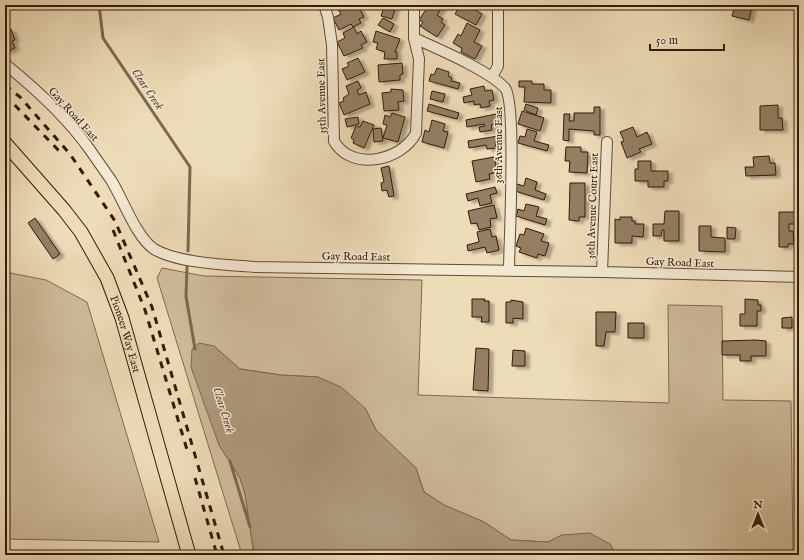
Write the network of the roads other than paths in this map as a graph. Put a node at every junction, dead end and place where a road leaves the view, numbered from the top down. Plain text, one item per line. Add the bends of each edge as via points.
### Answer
1 (324, 5) edge
2 (414, 5) edge
3 (498, 5) edge
4 (414, 38) junction
5 (5, 64) edge
6 (492, 77) junction
7 (607, 142) dead end
8 (5, 143) edge
9 (509, 270) junction
10 (602, 272) junction
11 (799, 277) edge
12 (189, 555) edge

1 - 4 street, 35th Avenue East via 332,45 334,141 347,155 374,160 402,150 413,140 416,133 419,59
2 - 4 street
3 - 6 street via 498,66
4 - 6 street, 36th Avenue East
5 - 9 street, Gay Road East via 43,96 89,148 111,180 139,231 153,248 160,252 199,262 255,267
6 - 9 street, 36th Avenue East via 509,94 512,120
7 - 10 street, 36th Avenue Court East
8 - 12 main road, Pioneer Way East via 81,232 107,278 122,318
9 - 10 street, Gay Road East
10 - 11 street, Gay Road East

